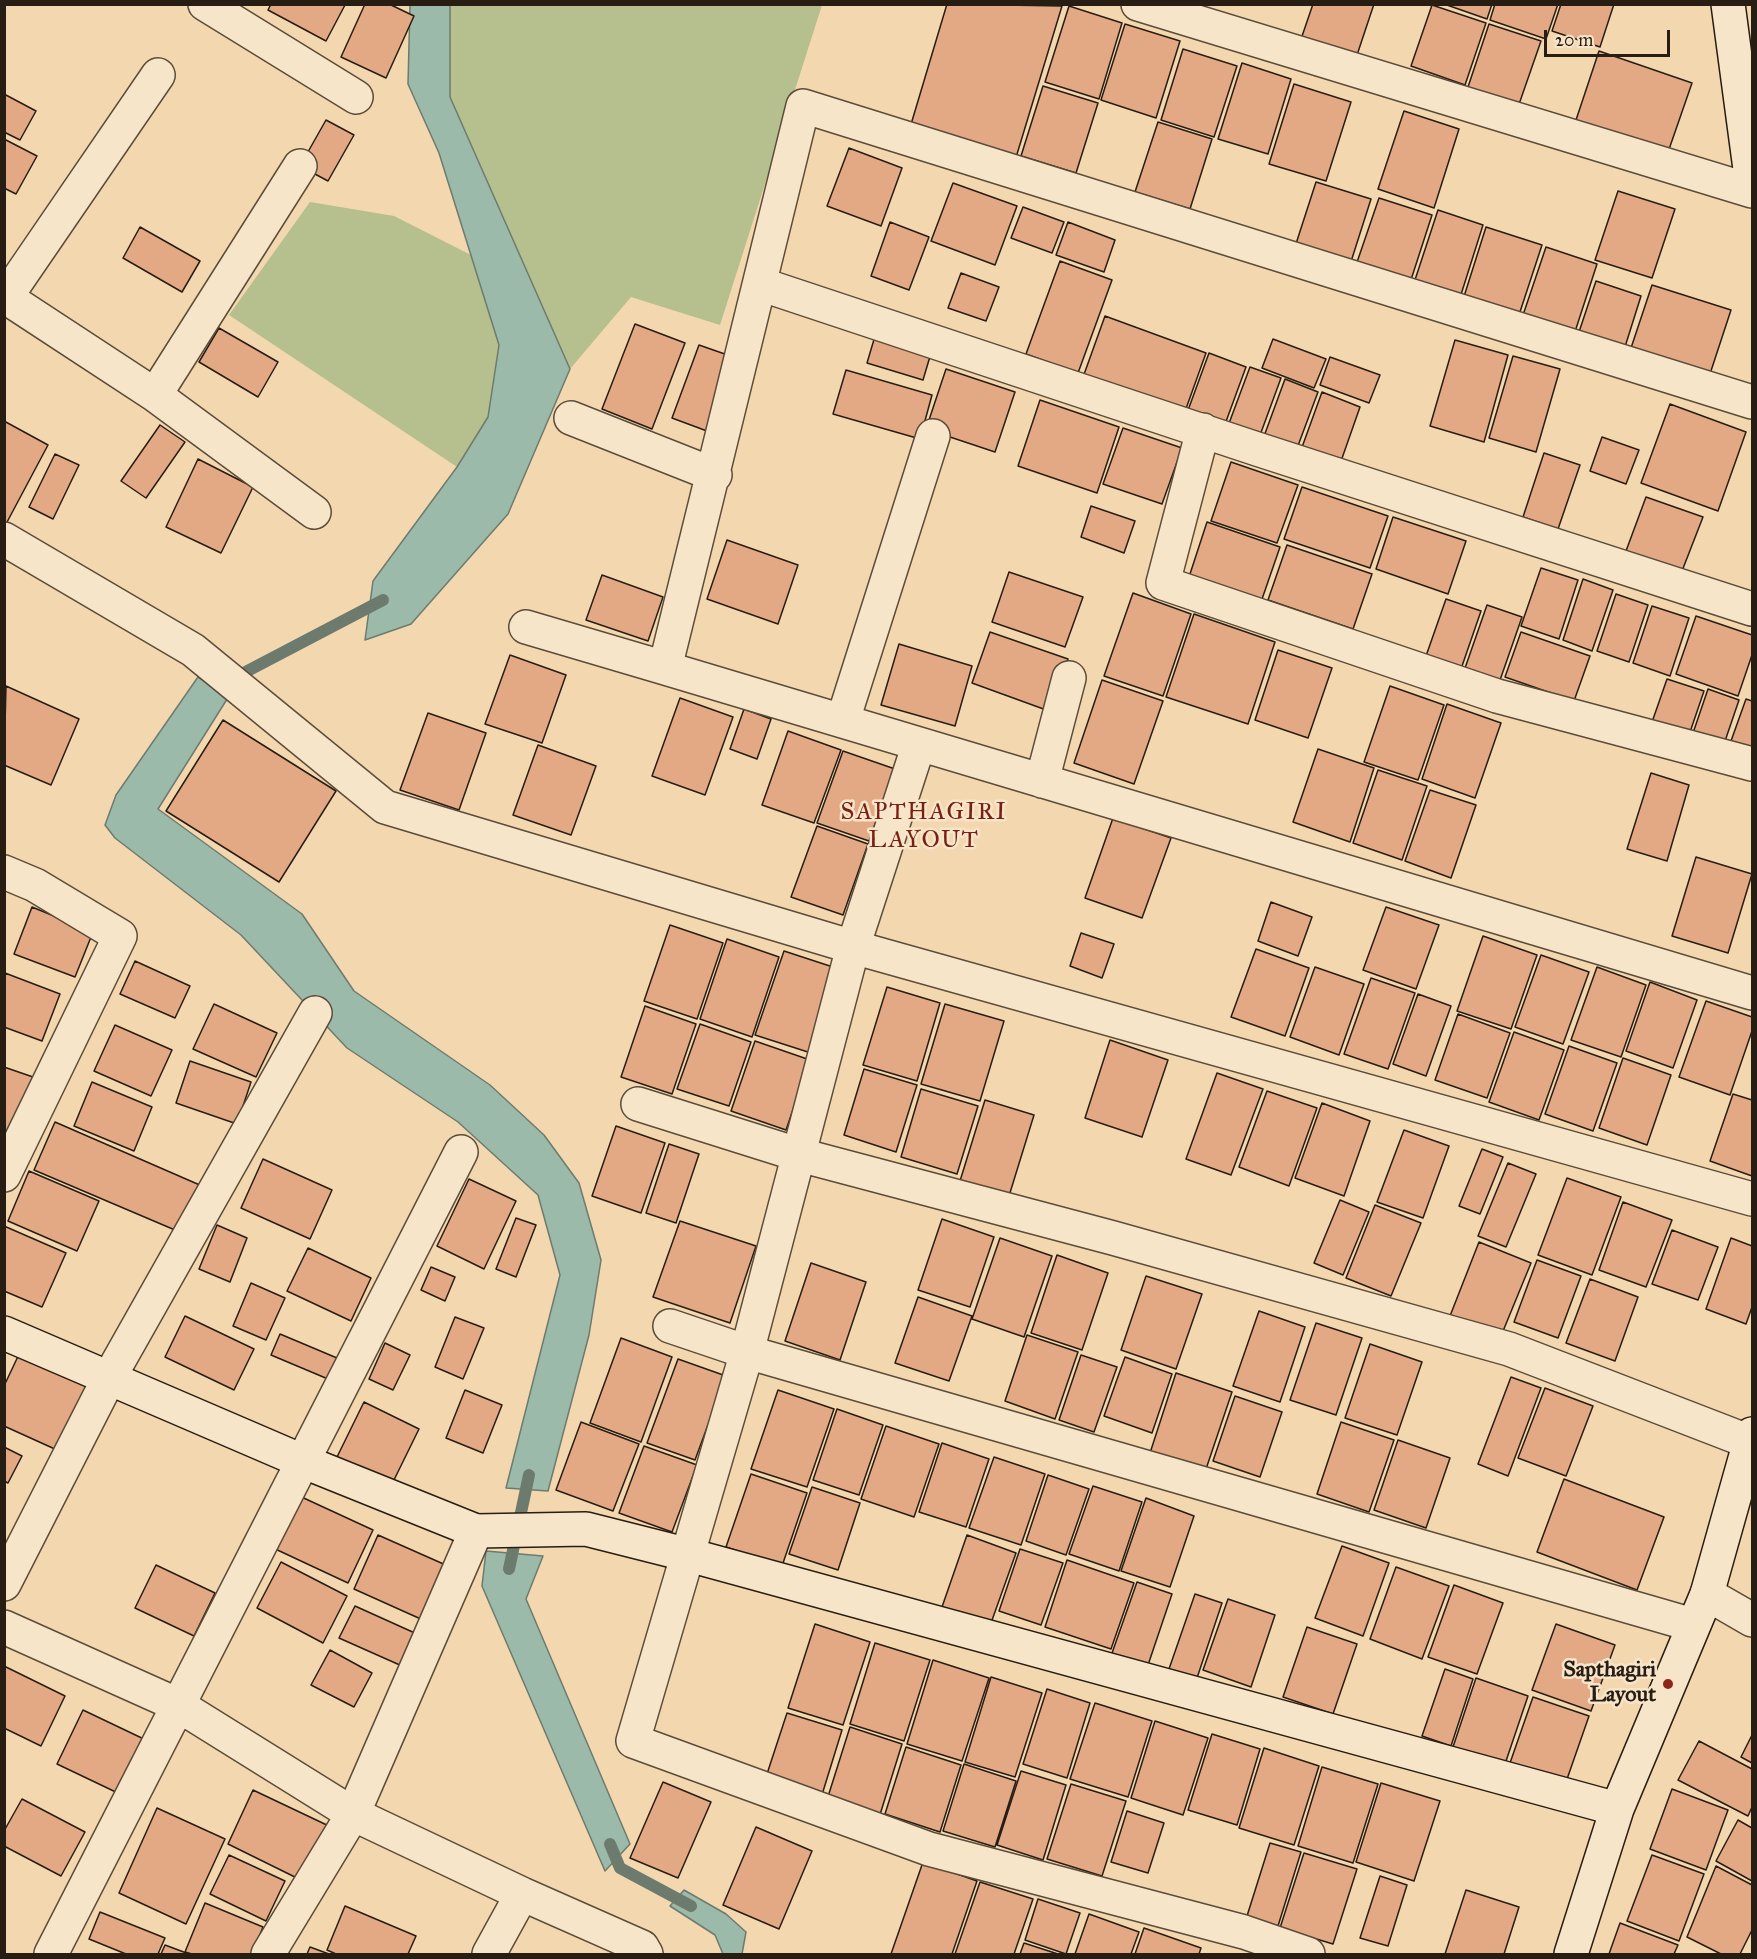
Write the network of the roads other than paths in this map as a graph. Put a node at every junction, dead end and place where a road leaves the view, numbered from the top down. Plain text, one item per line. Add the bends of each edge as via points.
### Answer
1 (205, 4) edge
2 (1138, 4) edge
3 (237, 13) edge
4 (1737, 22) edge
5 (158, 75) dead end
6 (356, 97) dead end
7 (300, 166) dead end
8 (1752, 184) edge
9 (1752, 191) edge
10 (760, 284) junction
11 (5, 297) edge
12 (155, 395) junction
13 (1752, 402) edge
14 (571, 418) dead end
15 (1203, 430) junction
16 (933, 436) dead end
17 (715, 475) junction
18 (314, 512) dead end
19 (4, 539) edge
20 (1752, 609) edge
21 (526, 627) dead end
22 (665, 668) junction
23 (1069, 678) dead end
24 (843, 720) junction
25 (919, 744) junction
26 (1752, 764) edge
27 (1042, 781) junction
28 (4, 872) edge
29 (853, 947) junction
30 (1752, 993) edge
31 (315, 1013) dead end
32 (638, 1104) dead end
33 (461, 1152) dead end
34 (800, 1155) junction
35 (4, 1175) edge
36 (1752, 1199) edge
37 (670, 1326) dead end
38 (4, 1333) edge
39 (747, 1352) junction
40 (109, 1378) junction
41 (1751, 1438) edge
42 (302, 1461) junction
43 (477, 1531) junction
44 (689, 1555) junction
45 (4, 1584) edge
46 (1707, 1594) junction
47 (1752, 1620) edge
48 (1693, 1625) junction
49 (4, 1627) edge
50 (178, 1704) junction
51 (1617, 1809) junction
52 (353, 1814) junction
53 (522, 1894) junction
54 (51, 1954) edge
55 (268, 1954) edge
56 (489, 1954) edge
57 (646, 1954) edge
58 (1308, 1954) edge
59 (1571, 1954) edge

1 - 3 street
2 - 9 street
3 - 6 street
4 - 8 street
5 - 11 street
7 - 12 street
10 - 13 street via 803,106
10 - 15 street
10 - 17 street
11 - 12 street
12 - 18 street
14 - 17 street
15 - 20 street
15 - 26 street via 1163,583 1497,696
16 - 24 street
17 - 22 street
19 - 29 street via 193,650 385,807
21 - 22 street
22 - 24 street
23 - 27 street
24 - 25 street
25 - 27 street
25 - 29 street
27 - 30 street
28 - 35 street via 35,885 120,936
29 - 34 street
29 - 36 street
31 - 40 street
32 - 34 street
33 - 42 street
34 - 39 street
34 - 41 street via 1509,1349
37 - 39 street
38 - 40 street
39 - 44 street
39 - 48 street
40 - 42 street
40 - 45 street
41 - 46 street
42 - 43 street
42 - 50 street
43 - 44 street via 586,1529
43 - 52 street
44 - 51 street
44 - 58 street via 633,1741 929,1849 1244,1932
46 - 47 street
46 - 48 street
48 - 51 street
49 - 50 street
50 - 52 street
50 - 54 street
51 - 59 street
52 - 53 street
52 - 55 street
53 - 56 street
53 - 57 street via 642,1947

